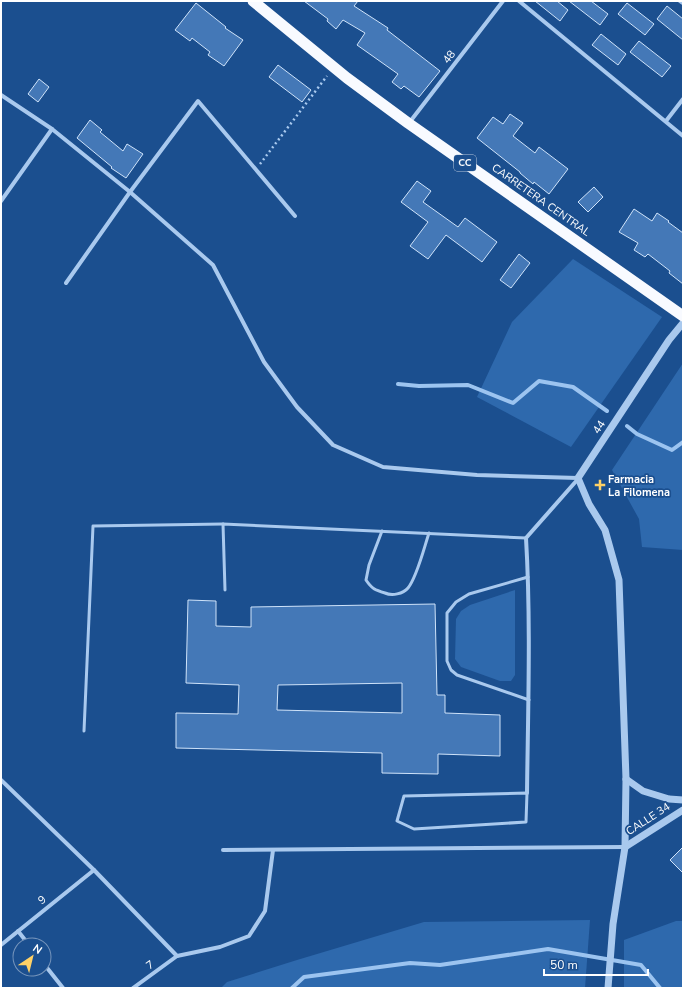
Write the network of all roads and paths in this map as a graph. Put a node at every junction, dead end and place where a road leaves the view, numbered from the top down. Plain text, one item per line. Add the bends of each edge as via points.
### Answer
1 (254, 1) edge
2 (503, 1) edge
3 (519, 1) edge
4 (680, 1) edge
5 (683, 3) edge
6 (334, 67) junction
7 (1, 95) edge
8 (683, 99) edge
9 (666, 121) junction
10 (408, 123) junction
11 (52, 129) junction
12 (683, 136) edge
13 (256, 169) junction
14 (130, 192) junction
15 (1, 201) edge
16 (295, 216) dead end
17 (66, 283) dead end
18 (683, 316) edge
19 (683, 323) edge
20 (578, 478) junction
21 (223, 524) junction
22 (382, 531) junction
23 (429, 533) junction
24 (526, 538) junction
25 (528, 577) junction
26 (226, 590) dead end
27 (529, 700) junction
28 (84, 732) dead end
29 (626, 779) junction
30 (1, 780) edge
31 (527, 793) junction
32 (683, 800) edge
33 (683, 810) edge
34 (625, 847) junction
35 (223, 850) dead end
36 (273, 850) junction
37 (94, 870) junction
38 (18, 931) junction
39 (23, 937) edge
40 (1, 944) edge
41 (177, 956) junction
42 (52, 974) edge
43 (63, 988) edge
44 (133, 988) edge
45 (608, 988) edge

1 - 6 highway, CARRETERA CENTRAL / CC
2 - 10 street, 48
3 - 9 street
4 - 5 street
6 - 10 highway, CARRETERA CENTRAL / CC
6 - 13 path
7 - 11 street
8 - 9 street
9 - 12 street
10 - 18 highway, CARRETERA CENTRAL / CC
11 - 14 street
11 - 15 street
13 - 14 street via 198,101
13 - 16 street
14 - 17 street
14 - 20 street via 213,265 264,362 297,407 333,446 382,467 477,475
19 - 20 street, 44 via 669,340
20 - 24 street, 44
20 - 29 street via 589,504 605,530 619,580
21 - 22 lane
21 - 26 lane
21 - 28 lane via 93,526
22 - 23 lane
22 - 23 lane via 366,580 372,589 388,594 399,594 407,589 414,578
23 - 24 lane
24 - 25 street
25 - 27 street
25 - 27 lane via 469,594 456,602 447,613 447,661 457,675
27 - 31 street
29 - 32 street via 643,791 669,799
29 - 34 street
30 - 37 street
31 - 31 lane via 404,796 397,821 414,829 526,822
33 - 34 street, CALLE 34
34 - 36 street
34 - 45 street via 613,924
35 - 36 street
36 - 41 street via 265,911 250,936 220,947
37 - 38 street, 9
37 - 41 street
38 - 39 street
38 - 40 street, 9
41 - 44 street, 7
42 - 43 street

